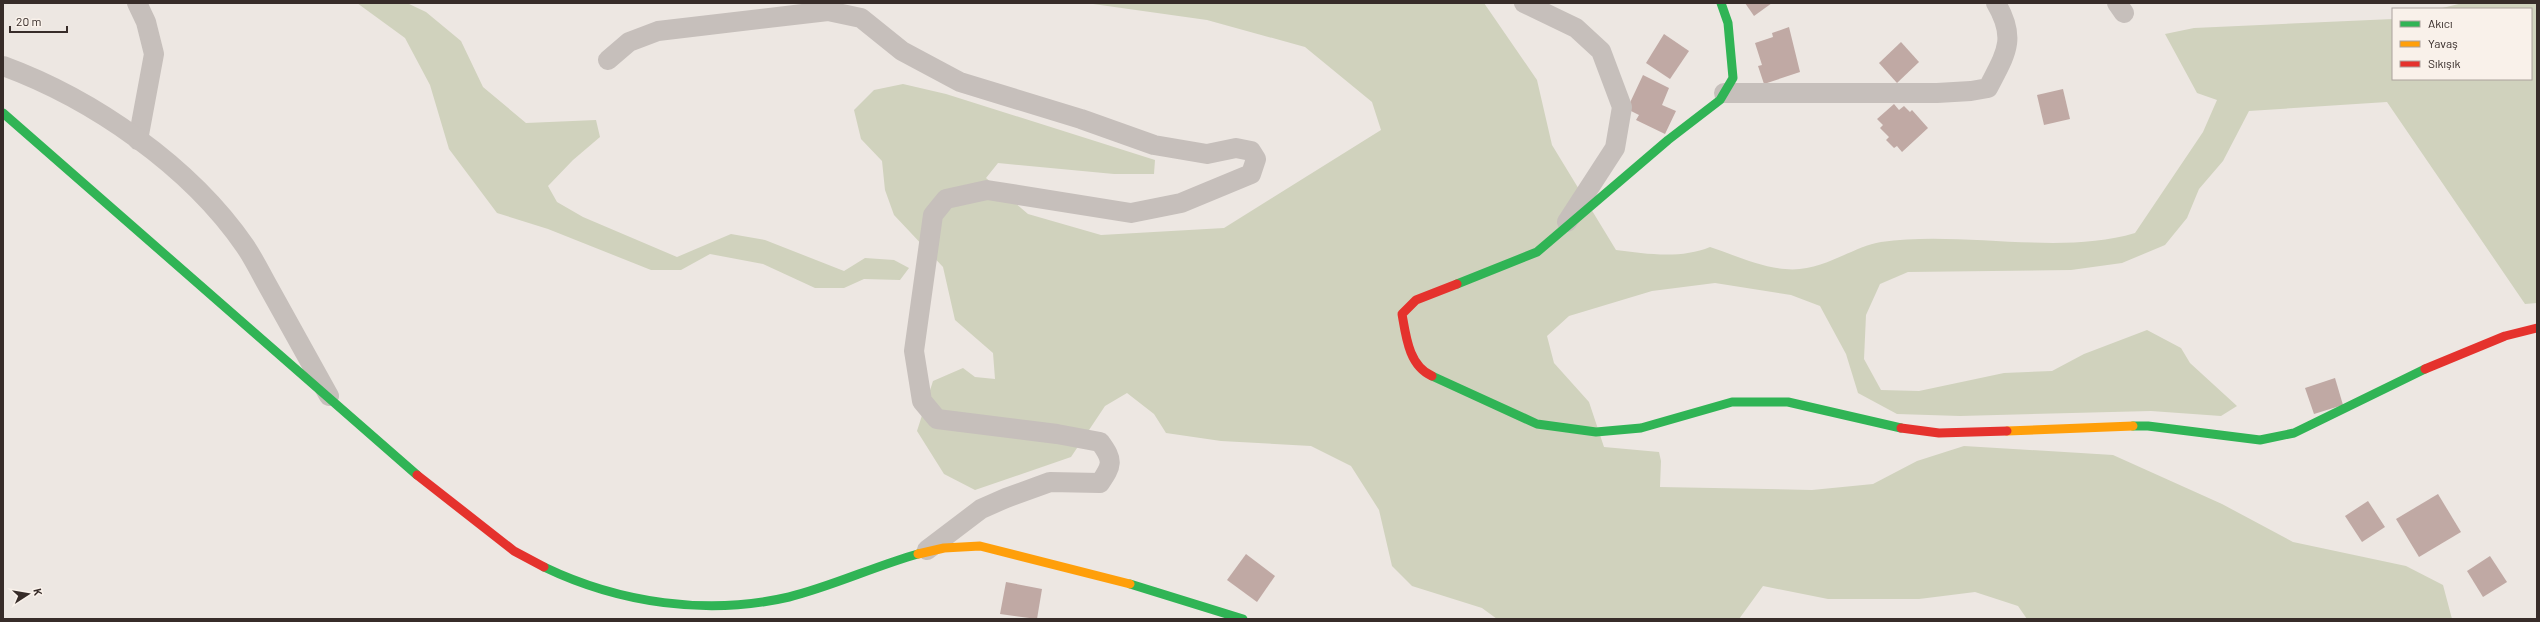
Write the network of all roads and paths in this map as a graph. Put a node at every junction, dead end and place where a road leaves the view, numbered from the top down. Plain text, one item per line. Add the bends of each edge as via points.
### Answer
1 (137, 3) edge
2 (1524, 3) edge
3 (1721, 3) edge
4 (1996, 3) edge
5 (608, 60) dead end
6 (3, 66) edge
7 (1724, 93) junction
8 (3, 113) edge
9 (138, 140) junction
10 (1559, 234) junction
11 (2537, 328) edge
12 (331, 400) junction
13 (927, 550) junction
14 (1243, 619) edge

1 - 9 street via 146,22 154,54
2 - 10 street via 1576,28 1601,51 1622,107 1615,148
3 - 7 street via 1728,23 1733,78
4 - 7 street via 2005,18 2009,42 1988,88 1971,92 1937,93
5 - 13 street via 629,42 658,31 828,11 861,18 902,51 960,82 1081,118 1154,145 1207,154 1236,148 1251,151 1256,159 1251,174 1181,203 1130,213 987,190 946,199 933,215 914,351 922,401 937,419 1100,442 1110,456 1110,467 1100,483 1050,482 981,509
6 - 9 street via 36,78 91,107
7 - 10 street via 1720,100 1668,140
8 - 12 street
9 - 12 street via 207,200 245,246
10 - 11 street via 1537,252 1416,300 1402,314 1407,346 1424,372 1538,424 1596,432 1641,428 1732,402 1788,402 1899,428 1939,433 2148,426 2260,440 2294,433 2415,373 2505,336
12 - 13 street via 412,471 527,560 583,584 626,597 670,604 726,606 787,597 850,579
13 - 14 street via 970,545 1061,564

